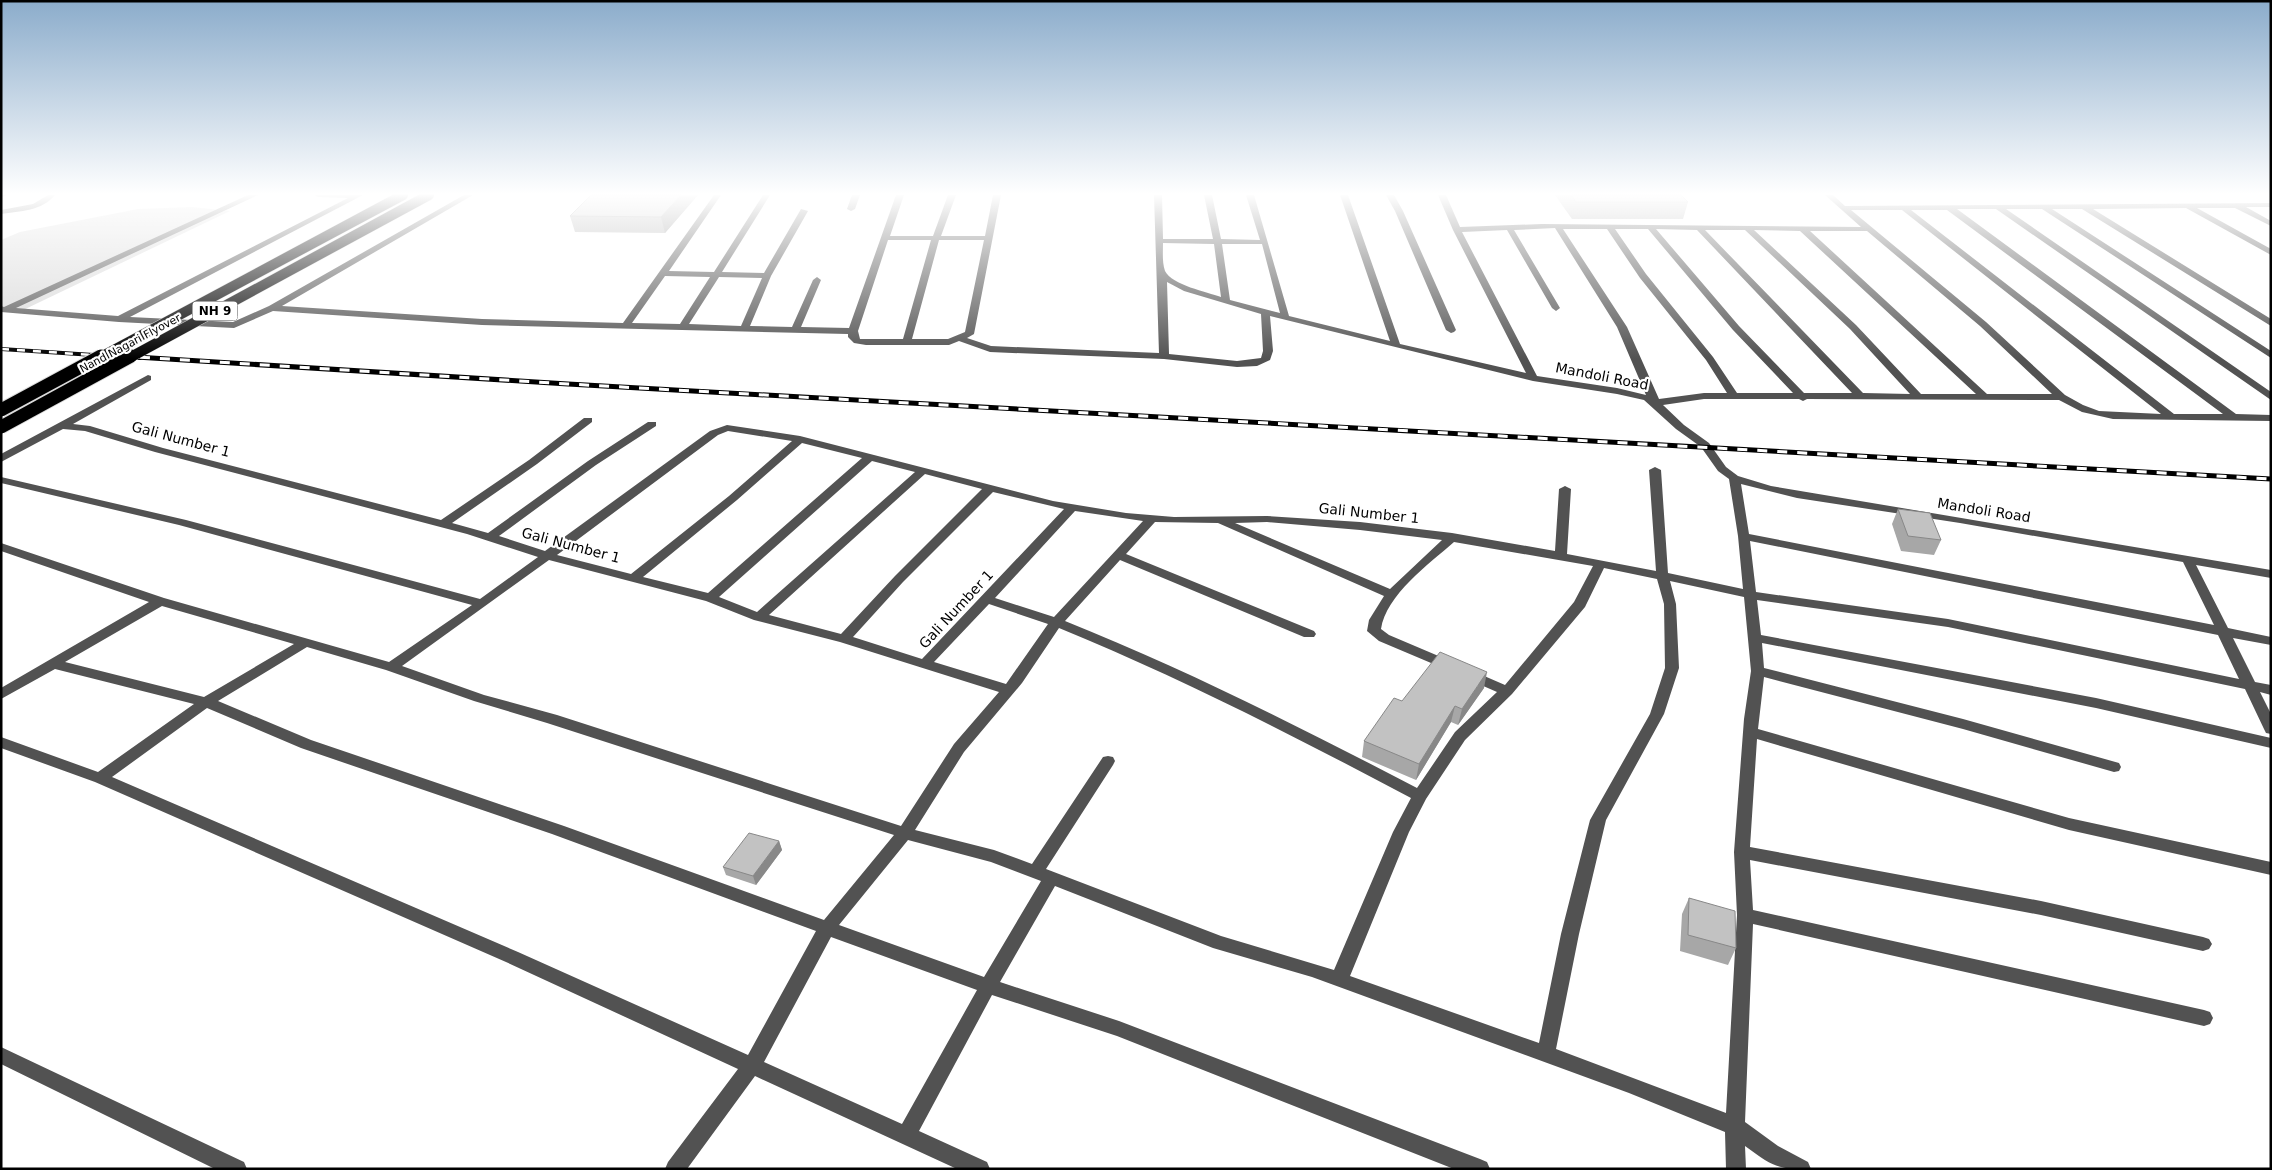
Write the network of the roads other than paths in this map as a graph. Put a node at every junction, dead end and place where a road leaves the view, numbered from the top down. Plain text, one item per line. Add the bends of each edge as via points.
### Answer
1 (135, 250) edge
2 (254, 250) edge
3 (301, 250) edge
4 (328, 250) edge
5 (374, 250) edge
6 (680, 250) edge
7 (733, 250) edge
8 (783, 250) edge
9 (882, 250) edge
10 (933, 250) edge
11 (985, 250) edge
12 (1159, 250) edge
13 (1219, 250) edge
14 (1267, 250) edge
15 (1363, 250) edge
16 (1416, 250) edge
17 (1467, 250) edge
18 (1522, 250) edge
19 (1572, 250) edge
20 (1625, 250) edge
21 (1669, 250) edge
22 (1720, 250) edge
23 (1769, 250) edge
24 (1825, 250) edge
25 (1894, 250) edge
26 (1957, 250) edge
27 (2006, 250) edge
28 (2060, 250) edge
29 (2109, 250) edge
30 (2154, 250) edge
31 (664, 272) junction
32 (1162, 273) junction
33 (717, 275) junction
34 (768, 276) junction
35 (817, 280) dead end
36 (1226, 301) junction
37 (272, 308) junction
38 (1556, 308) dead end
39 (4, 309) edge
40 (1266, 312) junction
41 (1285, 317) junction
42 (119, 319) junction
43 (2271, 323) edge
44 (625, 327) junction
45 (682, 328) junction
46 (744, 329) junction
47 (796, 329) junction
48 (1451, 330) dead end
49 (853, 331) junction
50 (961, 339) junction
51 (907, 342) junction
52 (1396, 346) junction
53 (1164, 356) junction
54 (2271, 356) edge
55 (148, 378) dead end
56 (1533, 378) junction
57 (1984, 395) junction
58 (1734, 396) junction
59 (1918, 396) junction
60 (1861, 397) junction
61 (2061, 397) junction
62 (2271, 397) edge
63 (1803, 398) junction
64 (1659, 406) junction
65 (1, 410) edge
66 (2171, 416) junction
67 (2233, 417) junction
68 (2271, 418) edge
69 (588, 420) dead end
70 (652, 424) dead end
71 (61, 426) junction
72 (1, 427) edge
73 (800, 439) junction
74 (869, 458) junction
75 (1, 459) edge
76 (1655, 470) dead end
77 (922, 471) junction
78 (1734, 478) junction
79 (1, 480) edge
80 (990, 488) junction
81 (1565, 489) dead end
82 (1073, 507) junction
83 (1152, 518) junction
84 (1219, 520) junction
85 (444, 523) junction
86 (1744, 536) junction
87 (490, 537) junction
88 (1452, 537) junction
89 (1, 547) edge
90 (1118, 555) junction
91 (547, 556) junction
92 (1561, 556) junction
93 (2188, 560) junction
94 (1600, 563) junction
95 (2271, 574) edge
96 (1662, 575) junction
97 (635, 577) junction
98 (1390, 594) junction
99 (1751, 595) junction
100 (710, 598) junction
101 (986, 599) junction
102 (160, 601) junction
103 (482, 604) junction
104 (758, 618) junction
105 (1056, 622) junction
106 (2222, 630) junction
107 (1309, 634) dead end
108 (1756, 638) junction
109 (844, 639) junction
110 (2271, 640) edge
111 (305, 643) junction
112 (54, 664) junction
113 (925, 664) junction
114 (391, 667) junction
115 (1758, 671) junction
116 (2251, 686) junction
117 (1009, 690) junction
118 (2271, 690) edge
119 (1507, 691) junction
120 (1, 694) edge
121 (206, 702) junction
122 (2271, 729) edge
123 (1751, 732) junction
124 (1, 742) edge
125 (2271, 743) edge
126 (1108, 761) dead end
127 (2114, 767) dead end
128 (100, 778) junction
129 (1420, 796) junction
130 (905, 832) junction
131 (1742, 852) junction
132 (2271, 868) edge
133 (1043, 874) junction
134 (1745, 915) junction
135 (826, 928) junction
136 (2203, 944) dead end
137 (1340, 980) junction
138 (988, 986) junction
139 (2204, 1018) dead end
140 (1546, 1054) junction
141 (1, 1055) edge
142 (752, 1065) junction
143 (1735, 1126) junction
144 (907, 1134) junction
145 (237, 1169) edge
146 (675, 1169) edge
147 (980, 1169) edge
148 (1480, 1169) edge
149 (1736, 1169) edge
150 (1801, 1169) edge

1 - 39 street
2 - 42 street
3 - 65 highway, Nand Nagari Flyover / NH 9, bridge
4 - 72 highway, Nand Nagari Flyover / NH 9, bridge
5 - 37 street
6 - 31 street
7 - 33 street
8 - 34 street
9 - 49 street
10 - 51 street
11 - 50 street via 971,328 969,334
12 - 32 street
13 - 36 street
14 - 41 street
15 - 52 street
16 - 48 street
17 - 56 street
18 - 38 street
19 - 64 street via 1622,327
20 - 58 street via 1710,359
21 - 63 street via 1736,328
22 - 60 street
23 - 59 street via 1853,327
24 - 57 street
25 - 61 street via 1983,324
26 - 66 street
27 - 67 street
28 - 62 street
29 - 54 street
30 - 43 street
31 - 33 street
31 - 44 street
32 - 36 street, Mandoli Road via 1175,283
32 - 53 street
33 - 34 street
33 - 45 street
34 - 46 street
35 - 47 street
36 - 40 street, Mandoli Road
37 - 42 street via 245,322 226,326
37 - 44 street via 482,322
39 - 42 street
40 - 41 street, Mandoli Road
40 - 53 street via 1268,351 1265,360 1237,364
41 - 52 street, Mandoli Road
44 - 45 street
45 - 46 street
46 - 47 street
47 - 49 street
49 - 51 street via 857,341
50 - 51 street
50 - 53 street via 990,349
52 - 56 street, Mandoli Road
55 - 71 street
56 - 64 street, Mandoli Road via 1638,395
57 - 59 street
57 - 61 street
58 - 63 street
58 - 64 street via 1704,396
59 - 60 street
60 - 63 street
61 - 66 street via 2099,415
64 - 78 street, Mandoli Road via 1705,445 1722,469
66 - 67 street
67 - 68 street
69 - 85 street
70 - 87 street
71 - 75 street
71 - 85 street, Gali Number 1 via 86,428 159,450
73 - 74 street
73 - 91 street via 728,428 714,433
73 - 97 street
74 - 77 street
74 - 100 street
76 - 96 street
77 - 80 street
77 - 104 street
78 - 86 street
78 - 93 street, Mandoli Road via 1797,495
79 - 103 street via 182,522
80 - 82 street
80 - 109 street
81 - 92 street
82 - 83 street, Gali Number 1
82 - 101 street, Gali Number 1
83 - 84 street, Gali Number 1
83 - 90 street
84 - 88 street, Gali Number 1 via 1267,519
84 - 98 street
85 - 87 street, Gali Number 1
86 - 99 street
86 - 106 street
87 - 91 street, Gali Number 1
88 - 92 street, Gali Number 1
88 - 98 street
89 - 102 street
90 - 105 street
90 - 107 street
91 - 97 street, Gali Number 1
91 - 103 street
92 - 94 street, Gali Number 1
93 - 95 street, Mandoli Road
93 - 106 street
94 - 96 street, Gali Number 1
94 - 119 street via 1580,604
96 - 99 street, Gali Number 1
96 - 140 street via 1670,604 1672,668 1657,714 1598,820 1570,934
97 - 100 street, Gali Number 1
98 - 119 street via 1373,624 1374,631
99 - 108 street
99 - 116 street, Gali Number 1 via 1948,623
100 - 104 street, Gali Number 1
101 - 105 street
101 - 113 street, Gali Number 1
102 - 111 street
102 - 112 street
103 - 114 street
104 - 109 street, Gali Number 1
105 - 117 street
105 - 129 street via 1132,653
106 - 110 street
106 - 116 street
108 - 115 street
108 - 125 street via 2096,703
109 - 113 street, Gali Number 1
111 - 114 street
111 - 121 street
112 - 120 street
112 - 121 street
113 - 117 street
114 - 130 street via 479,698
115 - 123 street
115 - 127 street
116 - 118 street, Gali Number 1
116 - 122 street
117 - 130 street via 959,748
119 - 129 street via 1460,736
121 - 128 street
121 - 135 street via 306,744 558,830
123 - 131 street
123 - 132 street via 2069,824
124 - 128 street
126 - 133 street
128 - 142 street
129 - 137 street via 1401,832
130 - 133 street via 994,856
130 - 135 street
131 - 134 street
131 - 136 street via 2041,908
133 - 137 street via 1219,943
133 - 138 street
134 - 139 street
134 - 143 street
135 - 138 street
135 - 142 street
137 - 140 street
138 - 144 street
138 - 148 street via 1119,1028
140 - 143 street via 1632,1084
141 - 145 street
142 - 144 street
142 - 146 street
143 - 149 street
143 - 150 street via 1771,1153
144 - 147 street

